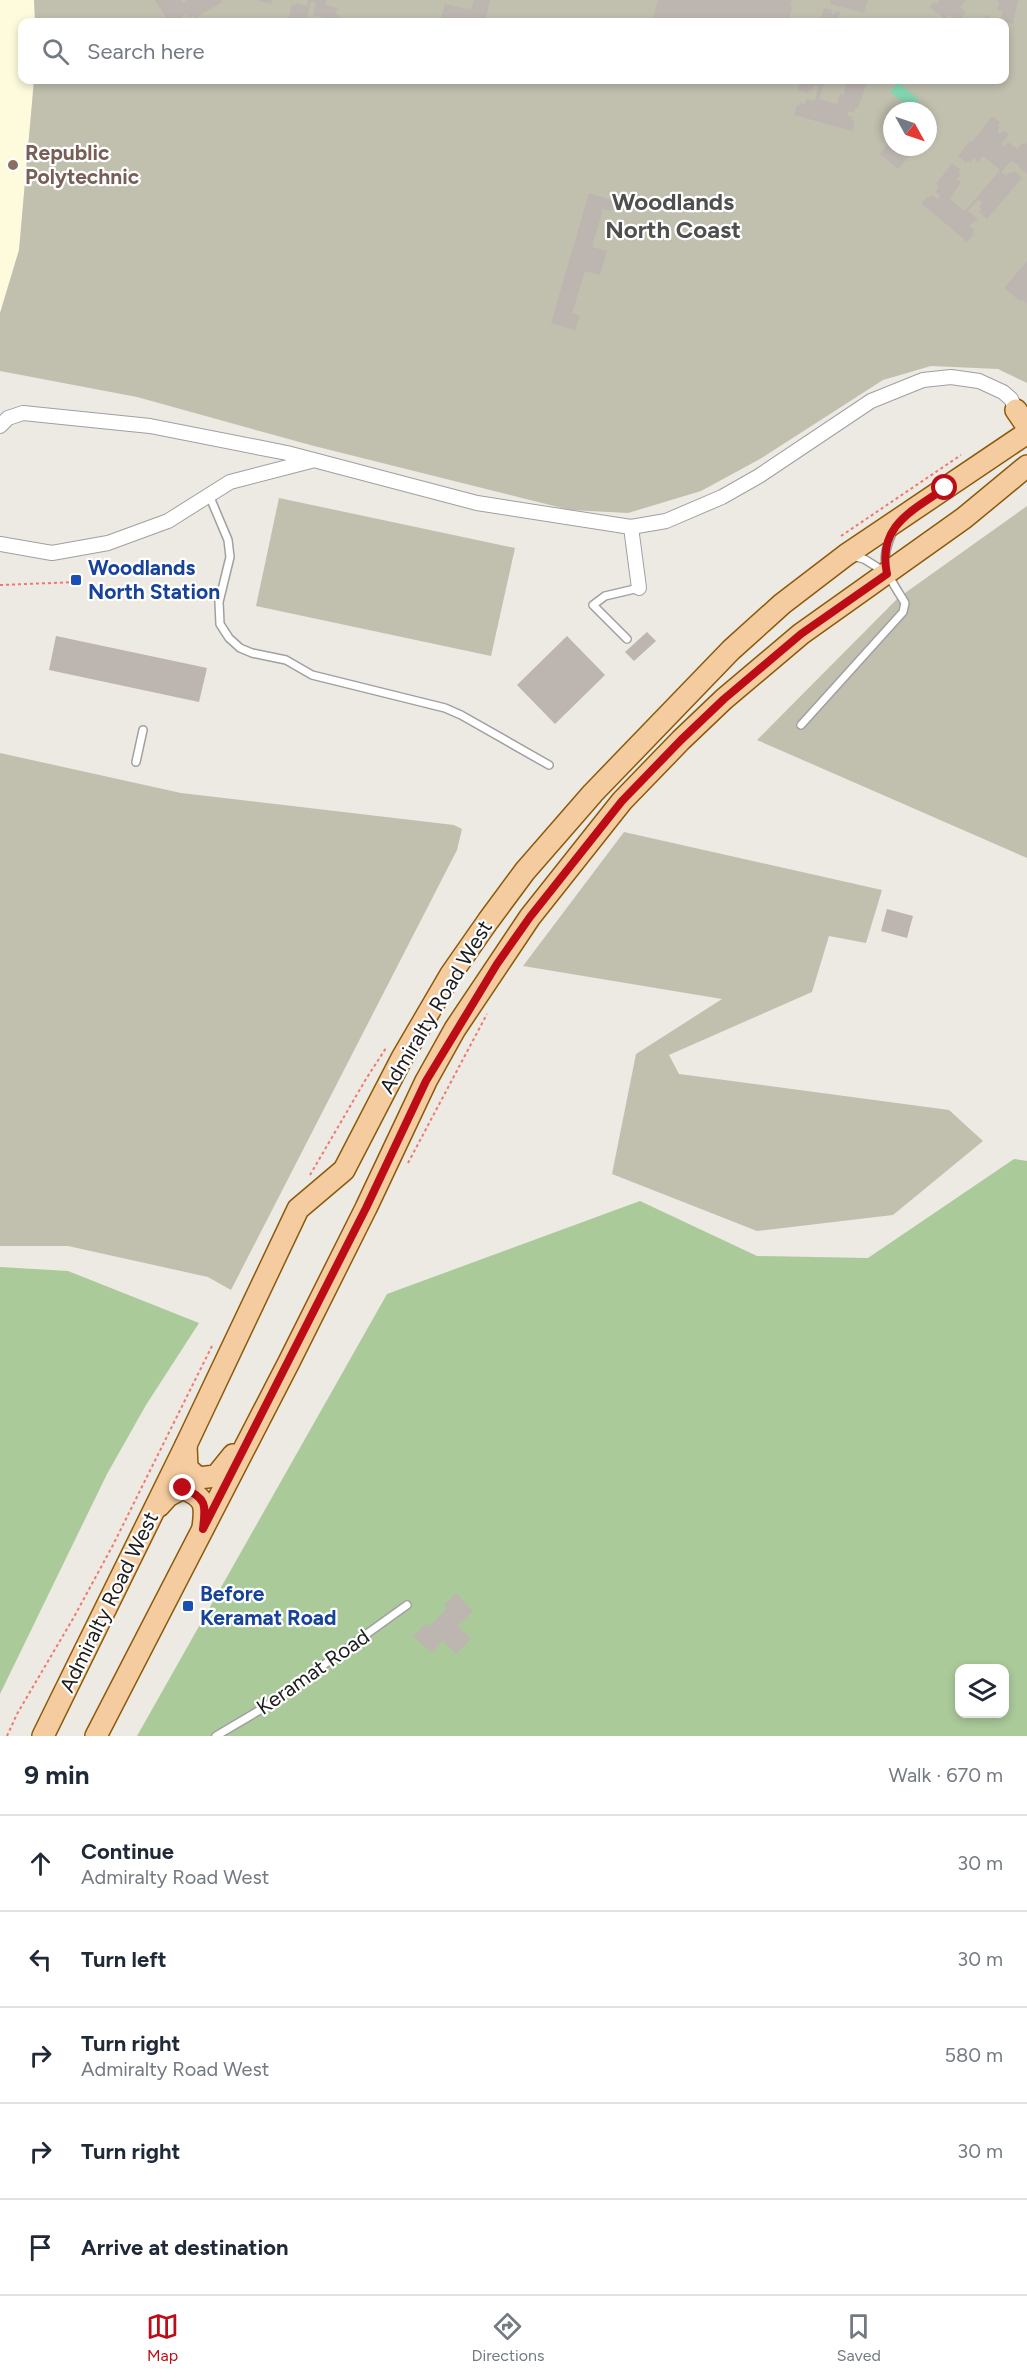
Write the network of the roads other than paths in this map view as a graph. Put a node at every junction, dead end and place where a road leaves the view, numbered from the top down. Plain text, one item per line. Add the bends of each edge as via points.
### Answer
1 (1023, 416) edge
2 (0, 426) edge
3 (1027, 433) edge
4 (316, 460) junction
5 (1027, 466) edge
6 (209, 495) junction
7 (898, 521) junction
8 (631, 527) junction
9 (0, 544) edge
10 (846, 555) junction
11 (887, 574) junction
12 (639, 588) joint
13 (627, 639) dead end
14 (801, 725) dead end
15 (143, 730) dead end
16 (136, 762) dead end
17 (549, 765) dead end
18 (257, 1424) junction
19 (186, 1445) junction
20 (151, 1516) junction
21 (203, 1529) junction
22 (407, 1605) dead end
23 (43, 1736) edge
24 (96, 1736) edge
25 (216, 1736) edge

1 - 8 street via 1003,392 979,381 951,377 923,381 871,401 722,497 666,521
2 - 4 street via 23,412 150,426
3 - 7 main road, Admiralty Road West
4 - 6 street via 230,482
4 - 8 street via 477,503
5 - 11 main road, Admiralty Road West
6 - 9 street via 168,521 108,543 52,553
6 - 17 lane via 228,540 230,557 219,602 220,624 240,648 286,660 312,675 445,708
7 - 10 main road, Admiralty Road West
7 - 11 lane via 886,544
8 - 12 street
10 - 11 lane via 864,559
10 - 19 main road, Admiralty Road West via 731,650 593,793 488,921 451,974 402,1058 344,1170 298,1209
11 - 14 lane via 905,603 903,612
11 - 18 main road, Admiralty Road West via 801,634 681,740 622,801 530,917 426,1081
12 - 13 lane via 605,596 593,605
15 - 16 lane
18 - 19 main road via 216,1476 198,1478 187,1468
18 - 21 main road, Admiralty Road West
19 - 20 main road, Admiralty Road West
20 - 21 main road via 168,1496 183,1488 197,1494 206,1507
20 - 23 main road, Admiralty Road West
21 - 24 main road, Admiralty Road West
22 - 25 lane, Keramat Road via 265,1707

